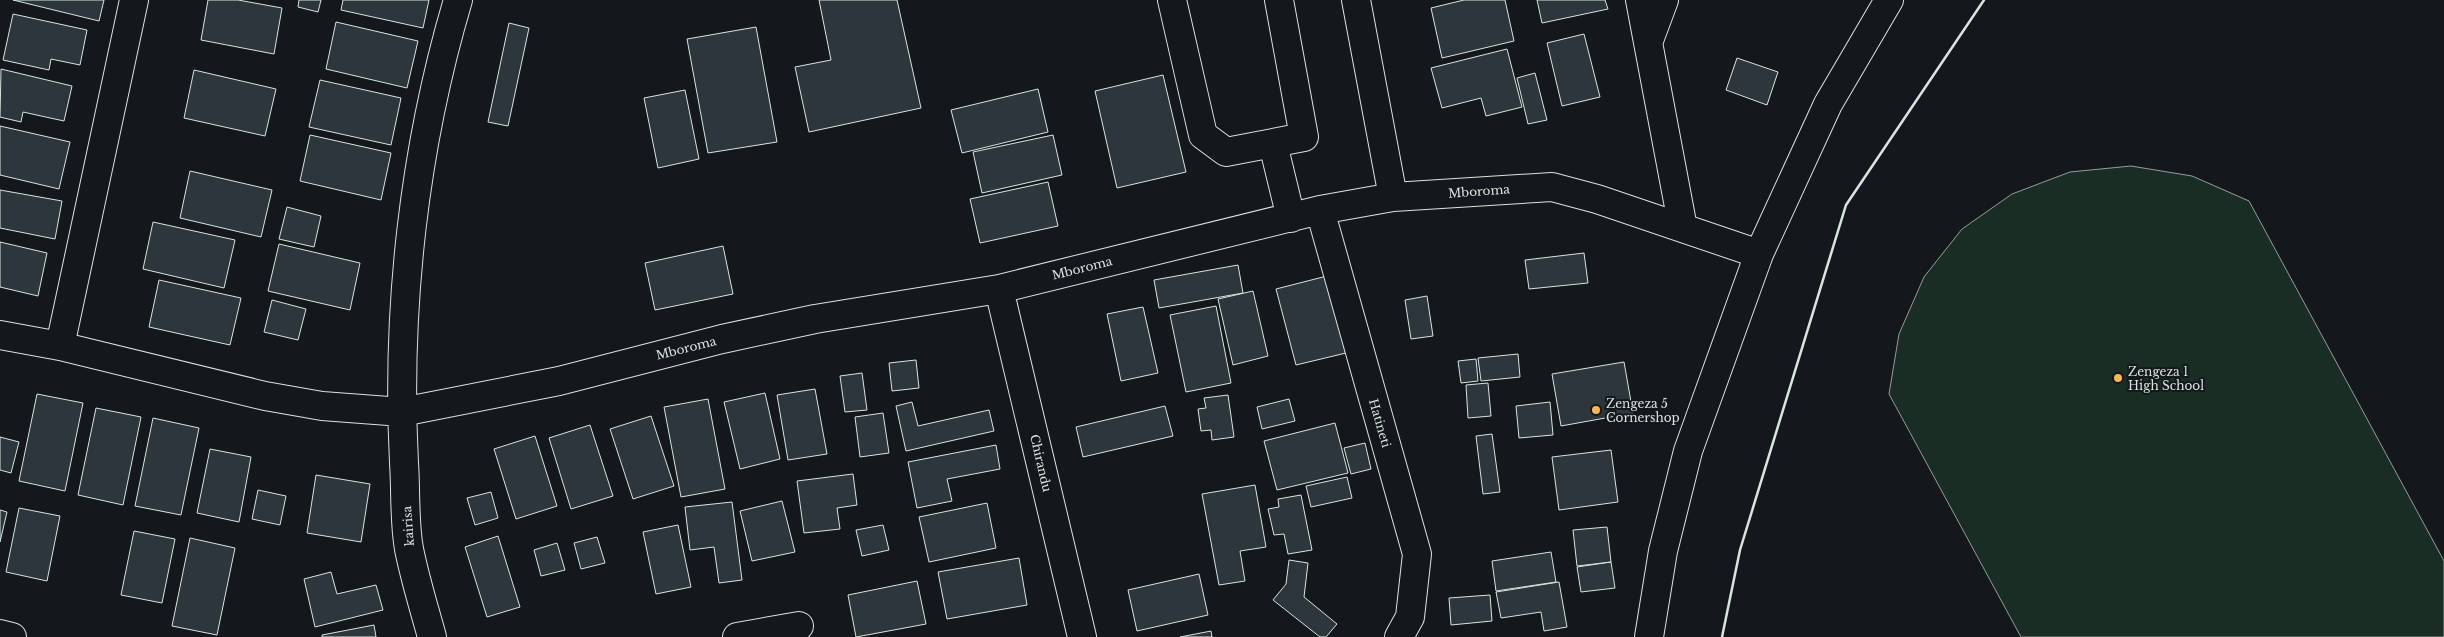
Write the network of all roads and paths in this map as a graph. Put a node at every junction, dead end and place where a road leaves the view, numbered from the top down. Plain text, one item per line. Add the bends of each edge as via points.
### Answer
1 (134, 0) edge
2 (458, 0) edge
3 (1172, 0) edge
4 (1279, 0) edge
5 (1356, 0) edge
6 (1640, 0) edge
7 (1664, 0) edge
8 (1889, 0) edge
9 (1648, 44) junction
10 (1273, 144) junction
11 (1393, 196) junction
12 (1320, 210) junction
13 (1291, 218) junction
14 (1682, 228) junction
15 (1760, 254) junction
16 (999, 289) junction
17 (0, 335) edge
18 (60, 346) junction
19 (402, 412) junction
20 (799, 626) dead end
21 (0, 634) edge
22 (12, 637) edge
23 (432, 637) edge
24 (737, 637) edge
25 (1082, 637) edge
26 (1399, 637) edge
27 (1649, 637) edge

1 - 18 street
2 - 19 street, kairisa via 441,56 419,177 406,295
3 - 10 street via 1203,135 1226,152
4 - 10 street via 1304,137
5 - 11 street
6 - 9 street
7 - 9 street
8 - 15 street via 1828,104
9 - 14 street
10 - 13 street
11 - 12 street, Mboroma
11 - 14 street, Mboroma via 1552,187
12 - 13 street, Mboroma
12 - 26 street, Hatineti via 1417,554 1410,617
13 - 16 street, Mboroma
14 - 15 street, Mboroma
15 - 27 street via 1688,451 1663,552
16 - 19 street, Mboroma via 815,319 559,381
16 - 25 street, Chirandu
17 - 18 street, Mboroma
18 - 19 street, Mboroma via 265,396 322,406
19 - 23 street, kairisa via 409,548
20 - 24 street
21 - 22 street

